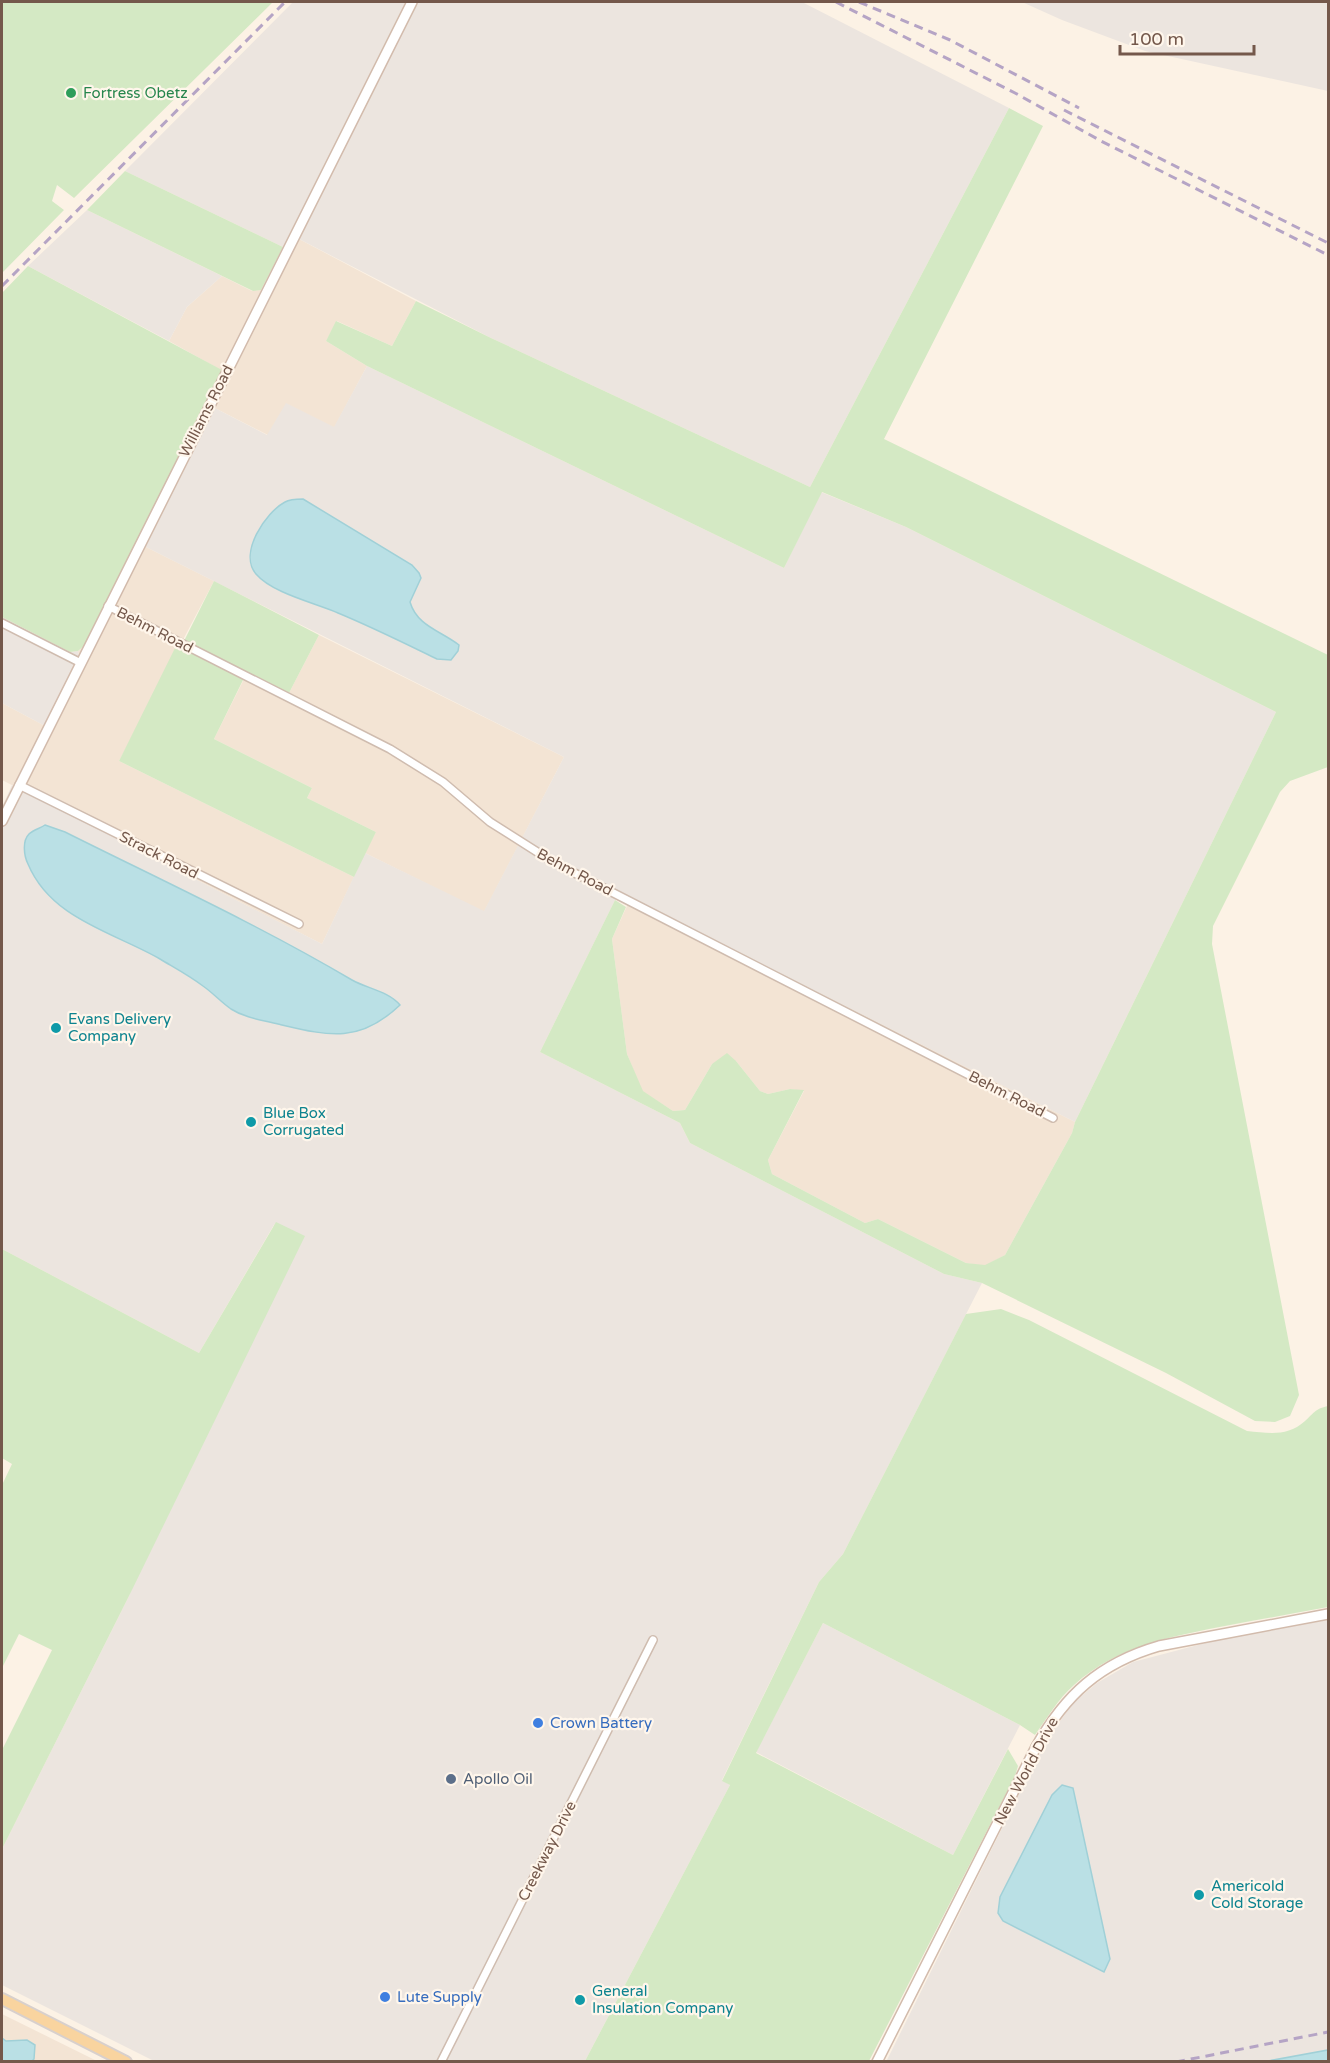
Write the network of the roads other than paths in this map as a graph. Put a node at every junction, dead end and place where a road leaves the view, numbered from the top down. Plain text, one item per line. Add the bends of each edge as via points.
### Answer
1 (412, 2) edge
2 (108, 606) junction
3 (2, 623) edge
4 (81, 663) junction
5 (19, 785) junction
6 (2, 821) edge
7 (299, 924) dead end
8 (1053, 1118) dead end
9 (1329, 1614) edge
10 (653, 1640) dead end
11 (2, 1999) edge
12 (126, 2061) edge
13 (441, 2061) edge
14 (876, 2061) edge

1 - 2 main road, Williams Road
2 - 4 main road, Williams Road
2 - 8 street, Behm Road via 390,748 443,782 490,822 553,862
3 - 4 street
4 - 5 main road, Williams Road
5 - 6 main road, Williams Road
5 - 7 street, Strack Road
9 - 14 main road, New World Drive via 1137,1652 1114,1663 1077,1690 1058,1711 1036,1748
10 - 13 street, Creekway Drive
11 - 12 main road

